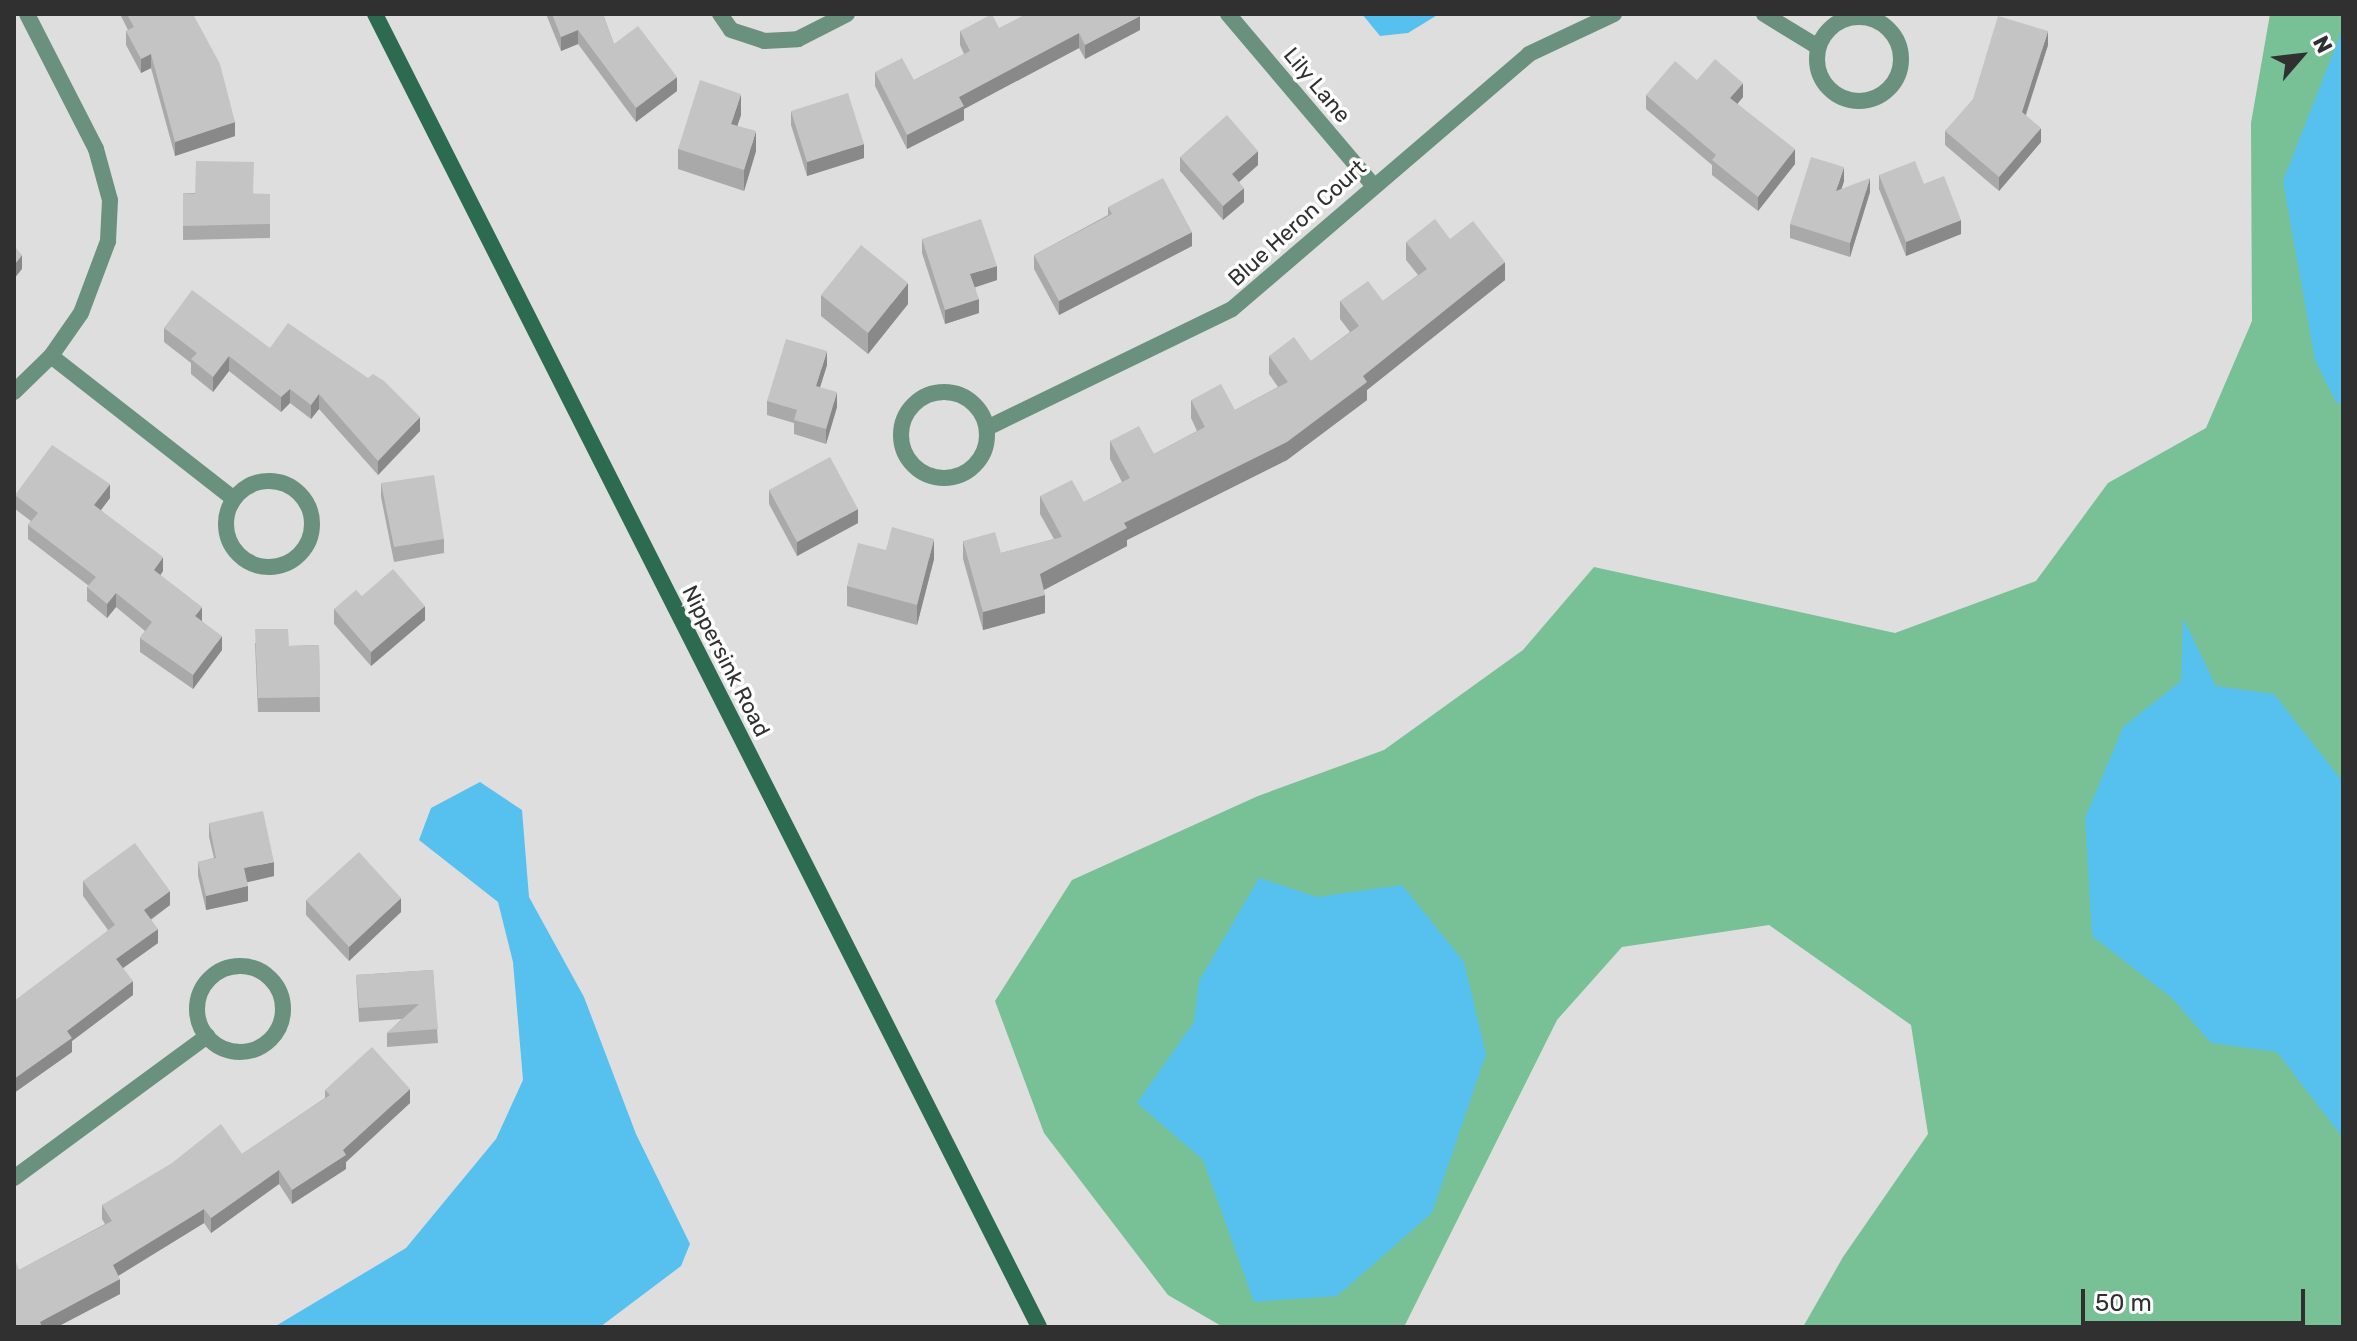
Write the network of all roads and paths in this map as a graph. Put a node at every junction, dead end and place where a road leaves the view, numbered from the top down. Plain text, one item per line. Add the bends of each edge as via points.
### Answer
1 (27, 14) edge
2 (375, 14) edge
3 (720, 14) edge
4 (847, 14) edge
5 (1228, 14) edge
6 (1614, 14) edge
7 (1764, 14) edge
8 (1818, 47) junction
9 (1373, 185) junction
10 (51, 356) junction
11 (14, 392) edge
12 (987, 428) junction
13 (234, 499) junction
14 (207, 1036) junction
15 (14, 1178) edge
16 (1039, 1327) edge

1 - 10 street via 96,149 110,200 99,276
2 - 16 street, Nippersink Road
3 - 4 street via 731,30 764,41 798,39
5 - 9 street, Lily Lane
6 - 9 street, Blue Heron Court via 1529,54
7 - 8 street
8 - 8 street via 1820,75 1850,100 1877,96 1896,78 1896,38 1875,20 1847,18 1824,35
9 - 12 street, Blue Heron Court via 1232,309
10 - 11 street
10 - 13 street
12 - 12 street via 982,456 973,467 948,478 934,477 911,462 901,437 909,410 932,394 961,396 982,415
13 - 13 street via 226,524 228,538 245,559 257,565 284,565 305,548 312,519 299,494 273,481 245,488
14 - 14 street via 232,1051 261,1047 272,1038 284,1012 275,984 254,967 226,968 214,975 199,997 197,1011
14 - 15 street

